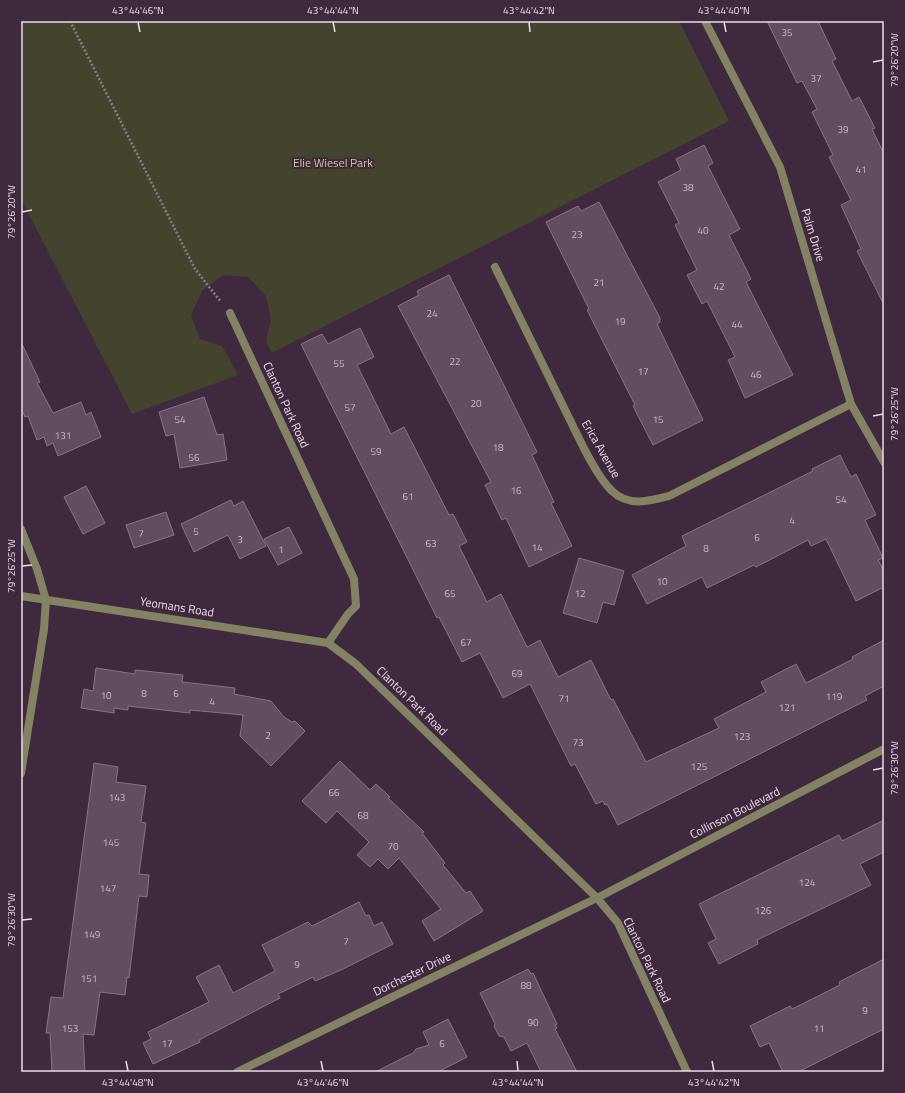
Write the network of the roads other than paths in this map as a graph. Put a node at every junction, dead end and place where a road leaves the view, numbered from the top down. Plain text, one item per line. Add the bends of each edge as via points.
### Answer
1 (705, 21) edge
2 (495, 267) dead end
3 (230, 314) road end
4 (851, 404) junction
5 (884, 462) edge
6 (21, 529) edge
7 (21, 596) edge
8 (46, 600) junction
9 (328, 643) junction
10 (884, 749) edge
11 (21, 773) edge
12 (597, 898) junction
13 (237, 1072) edge
14 (687, 1072) edge

1 - 4 street, Palm Drive via 780,167
2 - 4 street, Erica Avenue via 577,434 600,475 612,492 626,499 645,503 669,496
3 - 9 street, Clanton Park Road via 354,579 356,606
4 - 5 street, Palm Drive
6 - 8 street
7 - 8 street, Yeomans Road
8 - 9 street, Yeomans Road
8 - 11 street via 44,629
9 - 12 street, Clanton Park Road via 356,664
10 - 12 street, Collinson Boulevard
12 - 13 street, Dorchester Drive
12 - 14 street, Clanton Park Road via 618,924

